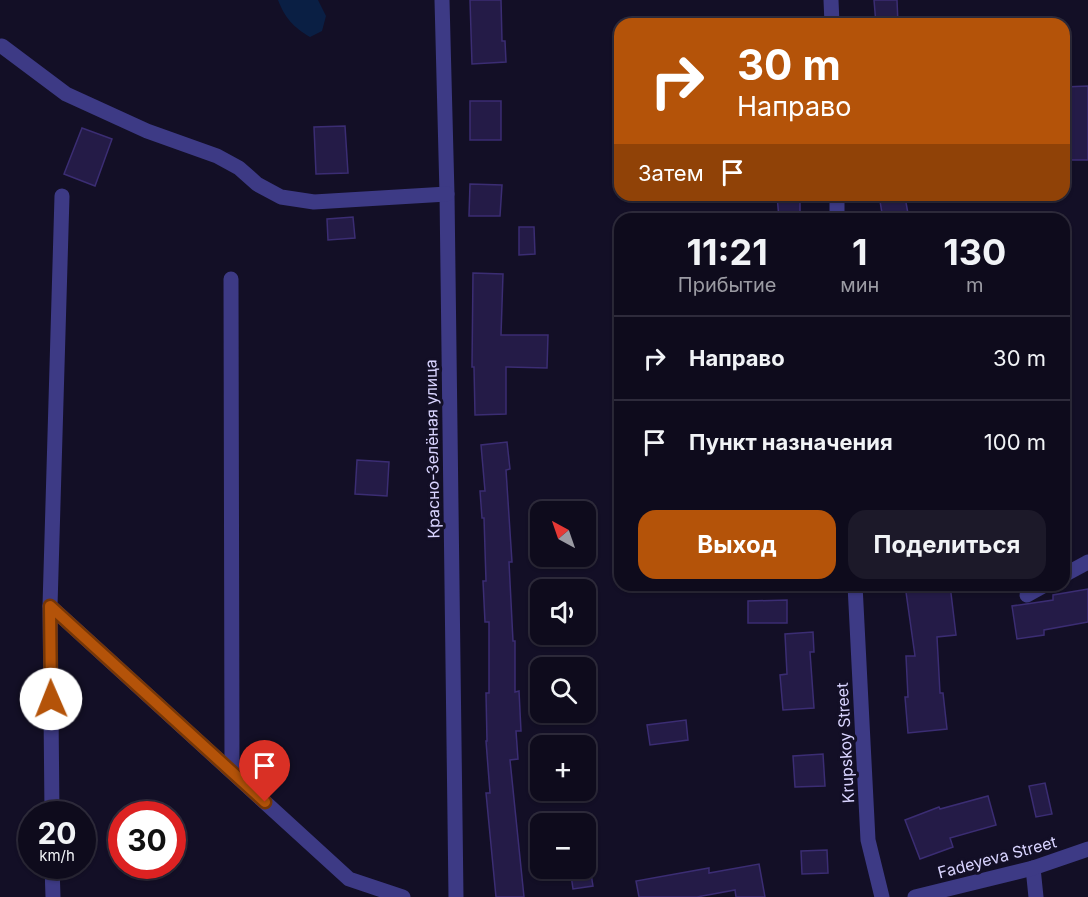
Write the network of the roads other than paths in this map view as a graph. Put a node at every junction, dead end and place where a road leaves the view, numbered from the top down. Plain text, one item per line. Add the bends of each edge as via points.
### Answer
1 (442, 0) edge
2 (831, 0) edge
3 (832, 18) edge
4 (2, 46) dead end
5 (447, 194) junction
6 (62, 196) dead end
7 (231, 279) dead end
8 (1088, 562) edge
9 (1070, 572) edge
10 (855, 591) edge
11 (1034, 591) edge
12 (1027, 595) dead end
13 (50, 606) junction
14 (232, 771) junction
15 (52, 801) edge
16 (1088, 849) edge
17 (1033, 868) junction
18 (52, 879) edge
19 (53, 897) edge
20 (403, 897) edge
21 (456, 897) edge
22 (882, 897) edge
23 (915, 897) edge
24 (1036, 897) edge

1 - 5 street, Красно-Зелёная улица
2 - 3 street
4 - 5 street via 66,94 217,156 281,197 314,202
5 - 21 street, Красно-Зелёная улица
6 - 13 street
7 - 14 street
8 - 9 street
10 - 22 street, Krupskoy Street via 868,840
11 - 12 street
13 - 14 street
13 - 15 street
14 - 20 street via 349,879
16 - 17 street, Fadeyeva Street
17 - 23 street, Fadeyeva Street
17 - 24 street
18 - 19 street

